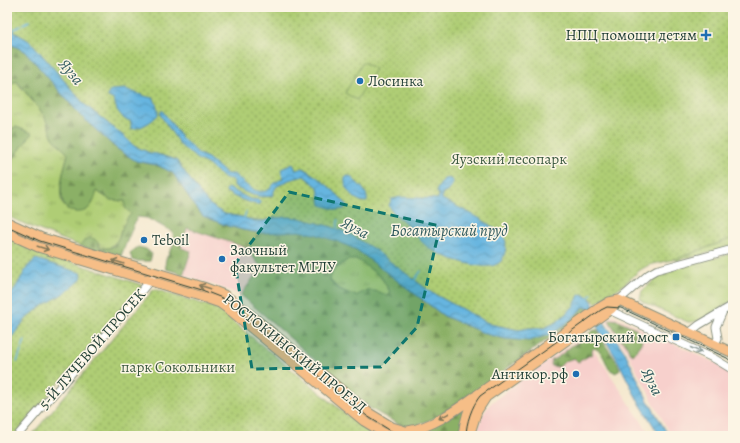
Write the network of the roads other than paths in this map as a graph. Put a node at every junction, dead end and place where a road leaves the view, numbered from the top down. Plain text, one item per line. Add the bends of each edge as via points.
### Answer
1 (7, 222) edge
2 (7, 233) edge
3 (733, 249) edge
4 (153, 277) junction
5 (619, 300) junction
6 (733, 305) edge
7 (604, 309) junction
8 (723, 311) junction
9 (580, 326) junction
10 (689, 333) junction
11 (715, 344) junction
12 (733, 353) edge
13 (733, 370) edge
14 (477, 395) junction
15 (405, 431) junction
16 (471, 434) edge
17 (17, 436) edge
18 (389, 436) edge
19 (422, 436) edge
20 (464, 436) edge

4 -> 1 main road, РОСТОКИНСКИЙ ПРОЕЗД via 42,238
2 -> 4 main road, РОСТОКИНСКИЙ ПРОЕЗД via 38,247
3 - 5 street via 656,270
15 -> 4 main road, РОСТОКИНСКИЙ ПРОЕЗД via 382,422 369,413 230,298 216,291
4 - 17 street, 5-Й ЛУЧЕВОЙ ПРОСЕК
4 - 18 main road, РОСТОКИНСКИЙ ПРОЕЗД via 225,306 364,421
5 - 7 main road
5 - 10 main road
6 - 8 street
7 - 9 main road
7 -> 13 street via 715,359
8 - 10 street
8 - 11 street via 716,326 718,338
9 - 14 main road
9 - 16 main road via 486,397 477,411
10 - 11 main road
11 - 12 main road
14 -> 15 main road via 430,424
14 - 20 main road via 464,428
15 - 19 main road, РОСТОКИНСКИЙ ПРОЕЗД

